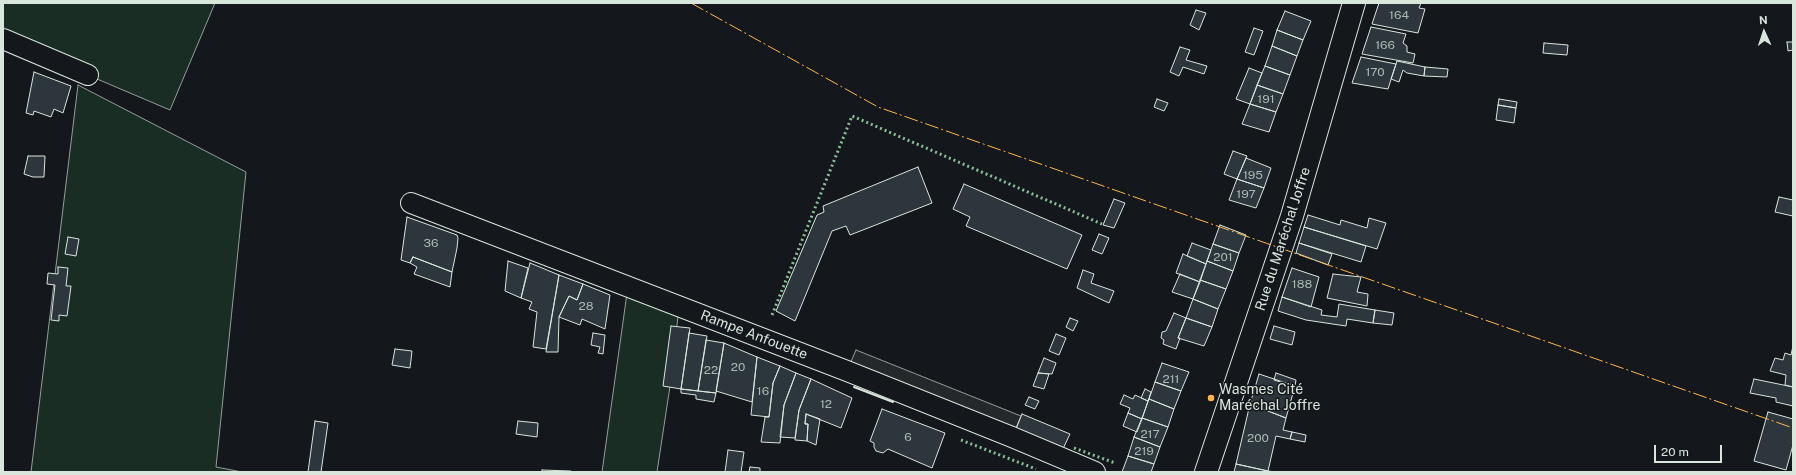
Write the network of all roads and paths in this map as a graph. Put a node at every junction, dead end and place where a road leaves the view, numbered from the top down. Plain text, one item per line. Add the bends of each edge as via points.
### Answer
1 (1354, 3) edge
2 (3, 39) edge
3 (88, 75) dead end
4 (411, 203) dead end
5 (1095, 472) edge
6 (1206, 472) edge

1 - 6 street, Rue du Maréchal Joffre via 1294,209
2 - 3 street
4 - 5 street, Rampe Anfouette via 847,371 1012,436

